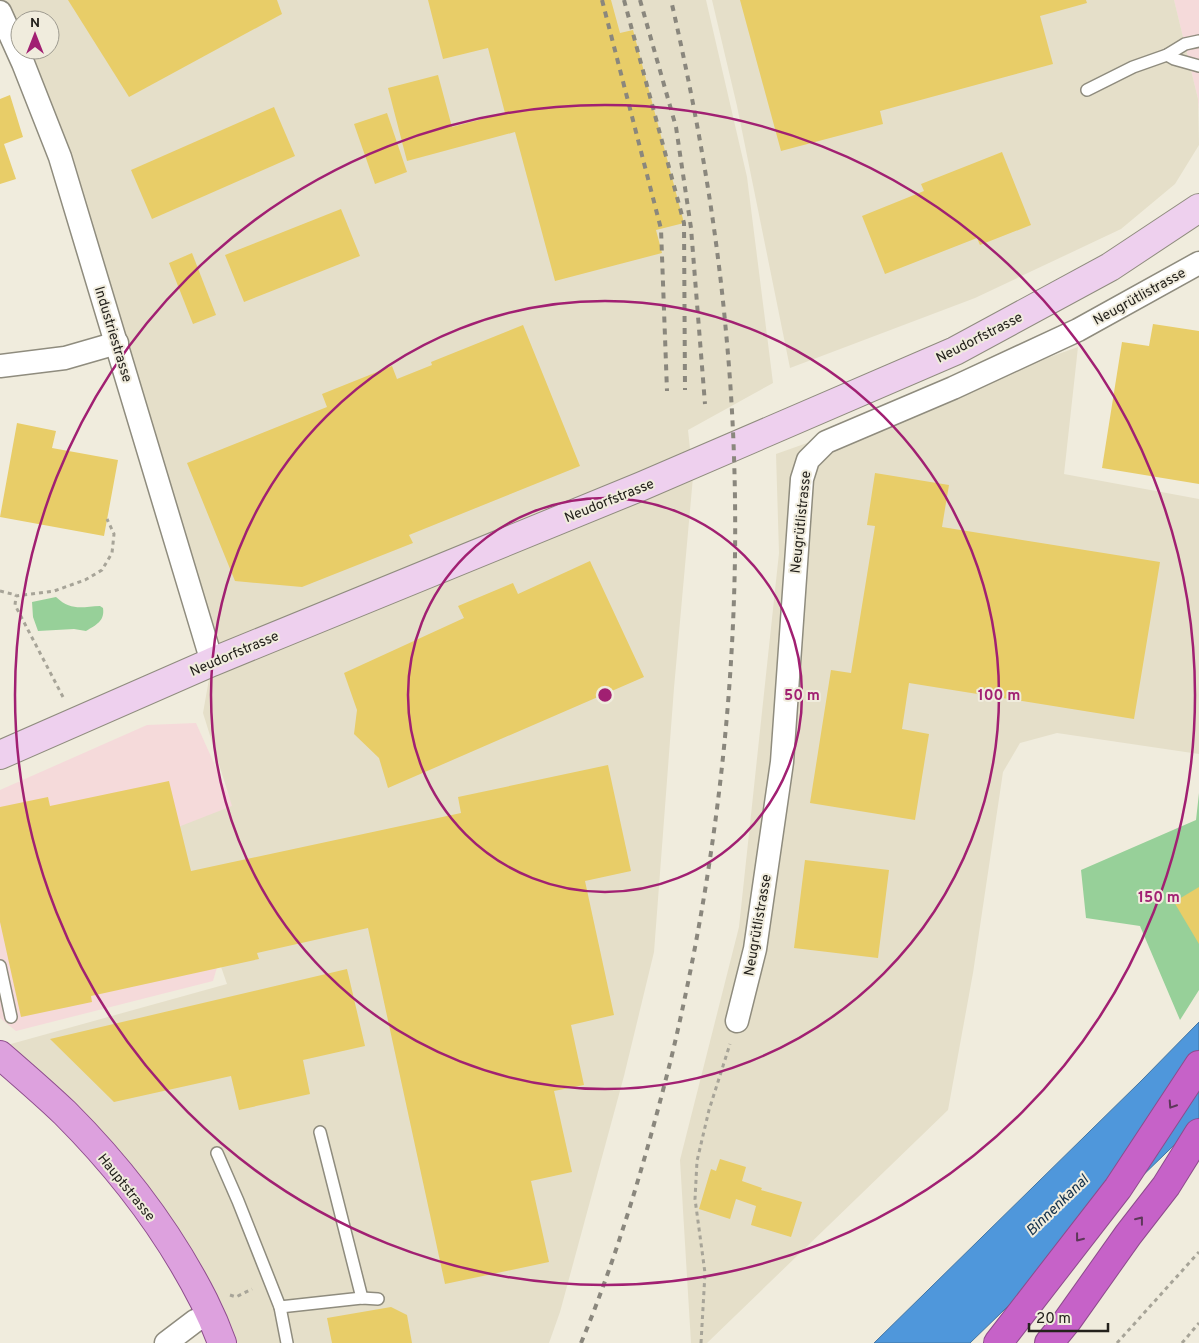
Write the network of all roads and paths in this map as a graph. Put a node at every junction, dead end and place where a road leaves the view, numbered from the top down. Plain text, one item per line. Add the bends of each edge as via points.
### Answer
1 (0, 12) edge
2 (1199, 41) edge
3 (1167, 55) junction
4 (1199, 66) edge
5 (1087, 90) dead end
6 (1199, 208) edge
7 (1199, 262) edge
8 (117, 343) junction
9 (0, 366) edge
10 (107, 519) dead end
11 (0, 591) edge
12 (17, 596) junction
13 (212, 662) junction
14 (63, 698) dead end
15 (0, 755) edge
16 (0, 966) edge
17 (10, 1016) dead end
18 (737, 1021) joint
19 (2, 1060) edge
20 (1199, 1065) edge
21 (320, 1132) dead end
22 (1199, 1133) edge
23 (217, 1154) dead end
24 (1199, 1252) edge
25 (270, 1283) junction
26 (362, 1298) junction
27 (378, 1299) dead end
28 (217, 1303) junction
29 (280, 1307) junction
30 (1199, 1323) edge
31 (166, 1343) edge
32 (222, 1343) edge
33 (287, 1343) edge
34 (702, 1343) edge
35 (998, 1343) edge
36 (1049, 1343) edge
37 (1117, 1343) edge
38 (1182, 1343) edge

1 - 8 street, Industriestrasse via 60,157
2 - 3 lane via 1185,44
3 - 4 lane
3 - 5 lane via 1132,67
6 - 13 main road, Neudorfstrasse via 1110,267 955,351 642,486
7 - 18 street, Neugrütlistrasse via 1078,330 826,442 808,460 802,479 782,762 755,949
8 - 9 street via 65,358
8 - 13 street, Industriestrasse
10 - 12 path via 114,534 112,553 102,570 54,591
11 - 12 path
12 - 14 path via 15,605
13 - 15 main road, Neudorfstrasse
16 - 17 lane
18 - 34 path via 697,1161 695,1199 705,1273
19 - 28 main road, Hauptstrasse via 66,1114 122,1176 150,1213 204,1300
20 -> 35 highway via 1118,1188
21 - 26 lane
36 -> 22 highway via 1166,1186
23 - 25 lane
24 - 37 path
25 - 28 path
25 - 29 lane
26 - 27 lane
26 - 29 lane
28 - 31 street
28 - 32 main road, Hauptstrasse
29 - 33 lane
30 - 38 path

